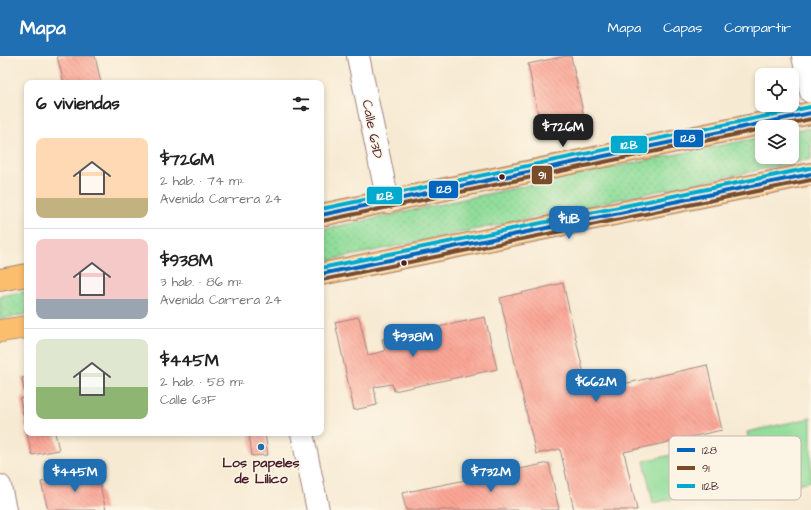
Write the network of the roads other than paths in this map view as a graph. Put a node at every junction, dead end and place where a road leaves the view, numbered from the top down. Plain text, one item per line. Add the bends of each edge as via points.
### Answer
1 (358, 56) edge
2 (803, 56) edge
3 (811, 92) edge
4 (811, 113) edge
5 (811, 174) edge
6 (388, 202) junction
7 (324, 214) edge
8 (324, 273) edge
9 (24, 276) edge
10 (0, 280) edge
11 (24, 327) edge
12 (0, 331) edge
13 (303, 436) edge
14 (0, 486) edge
15 (5, 510) edge
16 (318, 510) edge

1 - 6 street, Calle 63D
2 - 3 street
4 - 6 main road
5 - 8 main road
6 - 7 main road
9 - 10 main road
11 - 12 main road
13 - 16 street
14 - 15 street

